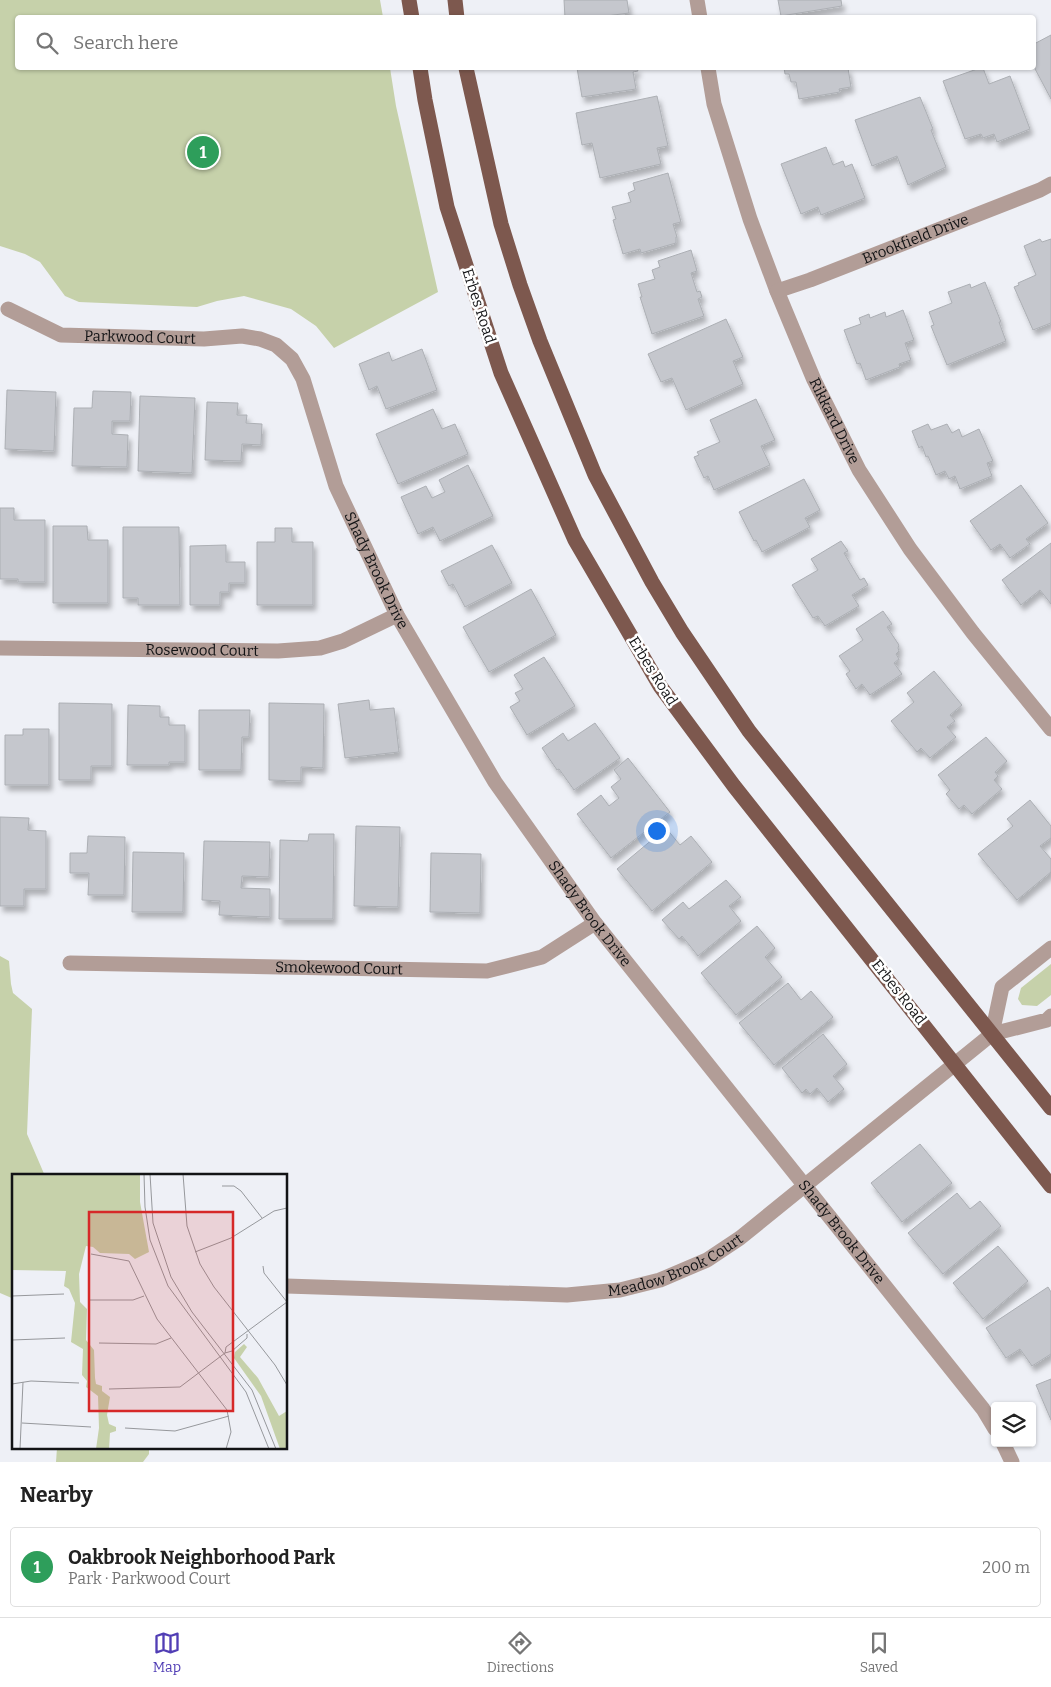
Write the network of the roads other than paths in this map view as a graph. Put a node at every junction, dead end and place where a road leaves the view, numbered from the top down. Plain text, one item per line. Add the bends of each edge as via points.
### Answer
1 (409, 0) edge
2 (456, 0) edge
3 (697, 0) edge
4 (412, 15) edge
5 (457, 15) edge
6 (700, 15) edge
7 (420, 70) edge
8 (466, 70) edge
9 (708, 70) edge
10 (1051, 184) edge
11 (777, 291) junction
12 (8, 308) dead end
13 (276, 345) joint
14 (397, 615) junction
15 (0, 648) edge
16 (1051, 729) edge
17 (595, 922) junction
18 (1051, 948) edge
19 (70, 963) dead end
20 (1051, 1016) edge
21 (992, 1034) junction
22 (955, 1064) junction
23 (1051, 1108) edge
24 (805, 1186) junction
25 (1051, 1186) edge
26 (288, 1286) edge
27 (991, 1422) edge
28 (1005, 1447) edge
29 (1012, 1462) edge

1 - 4 main road
2 - 5 main road
3 - 6 street
7 - 22 main road, Erbes Road via 447,206 501,373 575,540 666,694 734,786
8 - 21 main road via 501,224 540,341 595,475 652,582 749,730
9 - 11 street, Rikkard Drive via 723,133
10 - 11 street, Brookfield Drive
11 - 16 street, Rikkard Drive via 814,380 859,470 910,549
12 - 13 street, Parkwood Court via 61,334 242,336
13 - 14 street, Shady Brook Drive via 292,359 303,379 336,486
14 - 15 street, Rosewood Court via 343,641 320,648 278,651
14 - 17 street, Shady Brook Drive via 495,782
17 - 19 street, Smokewood Court via 542,957 487,971
17 - 24 street, Shady Brook Drive
18 - 21 street via 1002,987
20 - 21 street, Meadow Brook Court via 1047,1020
21 - 22 street, Meadow Brook Court
21 - 23 main road
22 - 24 street, Meadow Brook Court
22 - 25 main road, Erbes Road
24 - 26 street, Meadow Brook Court via 740,1238 706,1260 660,1280 620,1290 568,1295
24 - 27 street, Shady Brook Drive
28 - 29 street

